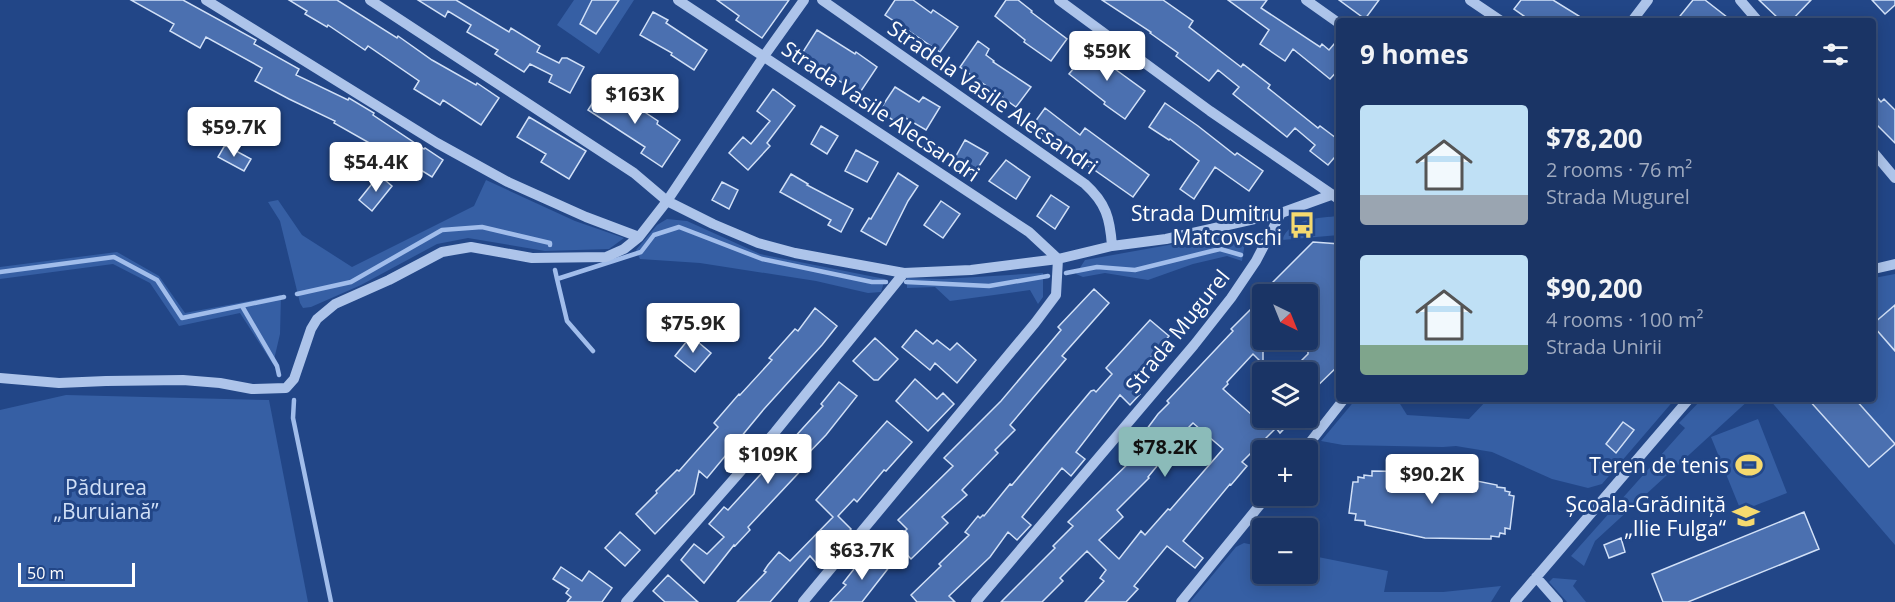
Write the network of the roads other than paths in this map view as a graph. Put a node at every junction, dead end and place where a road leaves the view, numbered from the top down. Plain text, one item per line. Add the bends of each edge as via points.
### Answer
1 (206, 0) edge
2 (370, 0) edge
3 (678, 0) edge
4 (804, 0) edge
5 (822, 0) edge
6 (1059, 0) edge
7 (1306, 0) edge
8 (1470, 0) edge
9 (1648, 0) edge
10 (1740, 0) edge
11 (1497, 18) edge
12 (1634, 18) edge
13 (1755, 18) edge
14 (1336, 21) edge
15 (764, 56) junction
16 (1876, 155) edge
17 (1895, 178) edge
18 (1335, 197) edge
19 (667, 201) junction
20 (1281, 213) junction
21 (639, 237) junction
22 (1112, 246) junction
23 (1058, 259) junction
24 (1895, 264) edge
25 (1876, 269) edge
26 (904, 273) junction
27 (0, 378) edge
28 (1342, 402) edge
29 (1686, 402) edge
30 (1312, 440) edge
31 (1259, 506) edge
32 (1536, 577) junction
33 (627, 602) edge
34 (803, 602) edge
35 (976, 602) edge
36 (1181, 602) edge
37 (1515, 602) edge
38 (1558, 602) edge

1 - 21 street via 437,143 560,206
2 - 19 street via 634,173
3 - 15 street, Strada Vasile Alecsandri
4 - 15 street
5 - 22 street, Stradela Vasile Alecsandri via 1084,184 1106,210
6 - 18 street
7 - 14 street
8 - 11 street
9 - 12 street
10 - 13 street
15 - 19 street
15 - 23 street, Strada Vasile Alecsandri via 1029,232
16 - 17 street
18 - 20 street
19 - 21 street
19 - 26 street via 758,243
20 - 22 street via 1166,239
20 - 35 street, Strada Mugurel via 1256,261 1225,306
21 - 27 street via 606,257 532,258 471,247 442,252 335,304 317,319 294,379 286,388 252,389 183,380 59,383
22 - 23 street
23 - 26 street via 971,270
23 - 34 street via 1056,295
24 - 25 street
26 - 33 street via 775,432
28 - 30 street
29 - 32 street
31 - 36 street
32 - 37 street
32 - 38 street

